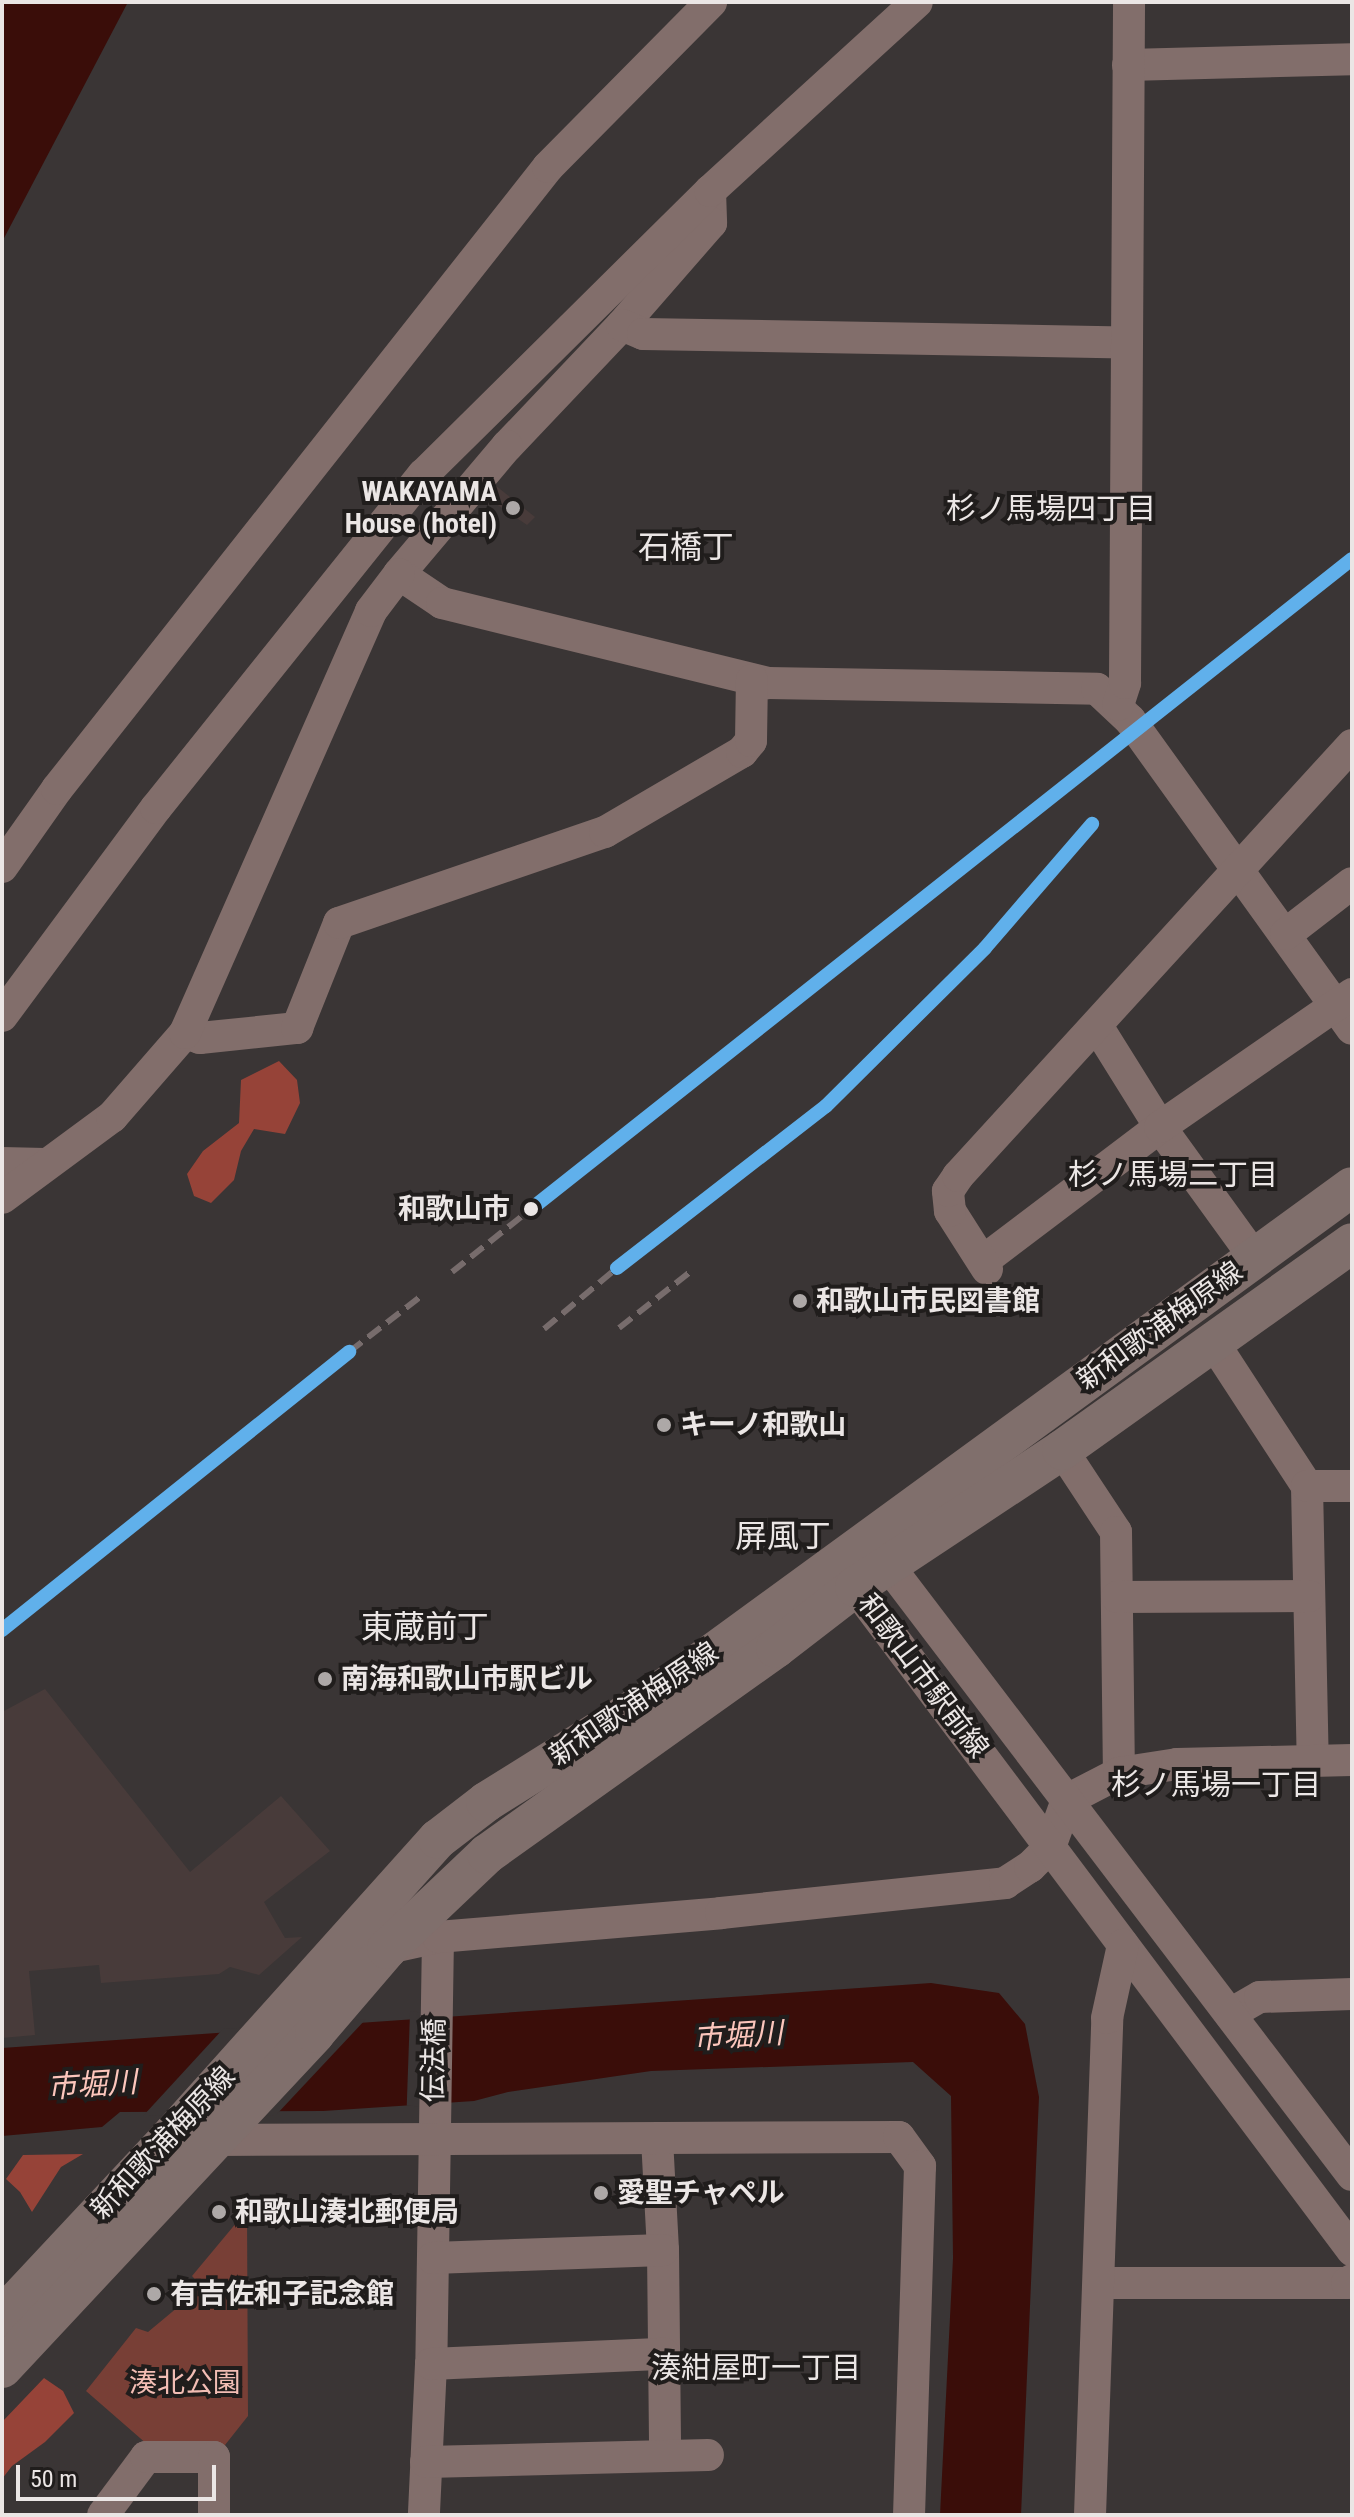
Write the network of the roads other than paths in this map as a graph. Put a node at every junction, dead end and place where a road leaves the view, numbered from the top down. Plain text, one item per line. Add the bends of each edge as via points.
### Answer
1 (711, 2) edge
2 (917, 2) edge
3 (1129, 2) edge
4 (1352, 59) edge
5 (1128, 65) junction
6 (710, 191) junction
7 (622, 325) junction
8 (1124, 342) junction
9 (399, 574) junction
10 (752, 680) junction
11 (1118, 705) junction
12 (1347, 763) edge
13 (2, 867) edge
14 (1239, 867) junction
15 (1352, 883) edge
16 (1286, 934) junction
17 (1346, 1010) edge
18 (2, 1016) edge
19 (1097, 1026) junction
20 (185, 1033) junction
21 (1160, 1127) junction
22 (2, 1163) edge
23 (45, 1164) junction
24 (1352, 1187) edge
25 (2, 1198) edge
26 (1352, 1243) edge
27 (1254, 1257) junction
28 (1213, 1342) junction
29 (1062, 1450) junction
30 (1307, 1486) junction
31 (1352, 1486) edge
32 (872, 1556) junction
33 (855, 1587) junction
34 (1309, 1596) junction
35 (1117, 1597) junction
36 (1352, 1760) edge
37 (1313, 1761) junction
38 (1119, 1773) junction
39 (1067, 1800) junction
40 (1050, 1847) junction
41 (429, 1928) junction
42 (1123, 1945) junction
43 (387, 1949) junction
44 (332, 1956) junction
45 (1352, 1994) edge
46 (1230, 2014) junction
47 (433, 2131) junction
48 (218, 2136) junction
49 (657, 2139) junction
50 (1352, 2175) edge
51 (663, 2250) junction
52 (1352, 2250) edge
53 (433, 2258) junction
54 (1352, 2280) edge
55 (1100, 2283) junction
56 (2, 2317) edge
57 (664, 2354) junction
58 (431, 2364) junction
59 (2, 2368) edge
60 (665, 2455) junction
61 (708, 2455) dead end
62 (426, 2462) junction
63 (103, 2515) edge
64 (214, 2515) edge
65 (424, 2515) edge
66 (909, 2515) edge
67 (1090, 2515) edge

1 - 13 street via 548,167 67,776
2 - 6 street
3 - 5 street
4 - 5 street
5 - 8 street
6 - 7 street via 711,223
6 - 18 street via 423,475 156,808
7 - 8 street via 643,334
7 - 9 street via 507,446
8 - 11 street via 1125,683
9 - 10 street via 442,603
9 - 20 street via 371,611
10 - 11 street via 1097,689
10 - 20 street via 751,741 742,752 605,832 339,923 297,1028 200,1038
11 - 14 street
12 - 14 street
14 - 16 street
14 - 19 street
15 - 16 street
16 - 17 street
17 - 21 street
19 - 21 street
19 - 21 street via 948,1191 950,1211 985,1265
20 - 23 street via 112,1117
21 - 27 street
22 - 23 street
23 - 25 street
24 - 27 main road, 新和歌浦梅原線
26 - 28 main road, 新和歌浦梅原線
27 - 32 main road, 新和歌浦梅原線
28 - 29 main road, 新和歌浦梅原線
28 - 30 street
29 - 32 main road, 新和歌浦梅原線
29 - 35 street via 1116,1532
30 - 31 street
30 - 34 street
32 - 33 main road, 新和歌浦梅原線
32 - 39 street, 和歌山市駅前線
32 - 44 main road, 新和歌浦梅原線 via 486,1802 438,1839
33 - 40 street, 和歌山市駅前線
33 - 41 main road, 新和歌浦梅原線 via 487,1854
34 - 35 street
34 - 37 street
35 - 38 street
36 - 37 street
37 - 38 street via 1177,1764
38 - 39 street
39 - 40 street
39 - 46 street, 和歌山市駅前線
40 - 41 street via 1005,1883 721,1913
40 - 42 street, 和歌山市駅前線
41 - 43 main road, 新和歌浦梅原線
41 - 47 street, 伝法橋 via 435,1995
42 - 52 street, 和歌山市駅前線
42 - 55 street via 1107,2018
43 - 44 street
43 - 48 main road, 新和歌浦梅原線
44 - 56 main road, 新和歌浦梅原線
45 - 46 street via 1260,1997
46 - 50 street, 和歌山市駅前線
47 - 48 street
47 - 49 street
47 - 53 street, 伝法橋
48 - 59 main road, 新和歌浦梅原線
49 - 51 street
49 - 66 street via 899,2137 920,2166
51 - 53 street
51 - 57 street
53 - 58 street, 伝法橋
54 - 55 street
55 - 67 street
57 - 58 street
57 - 60 street
58 - 62 street, 伝法橋
60 - 61 street
60 - 62 street
62 - 65 street, 伝法橋
63 - 64 street via 146,2457 214,2457

